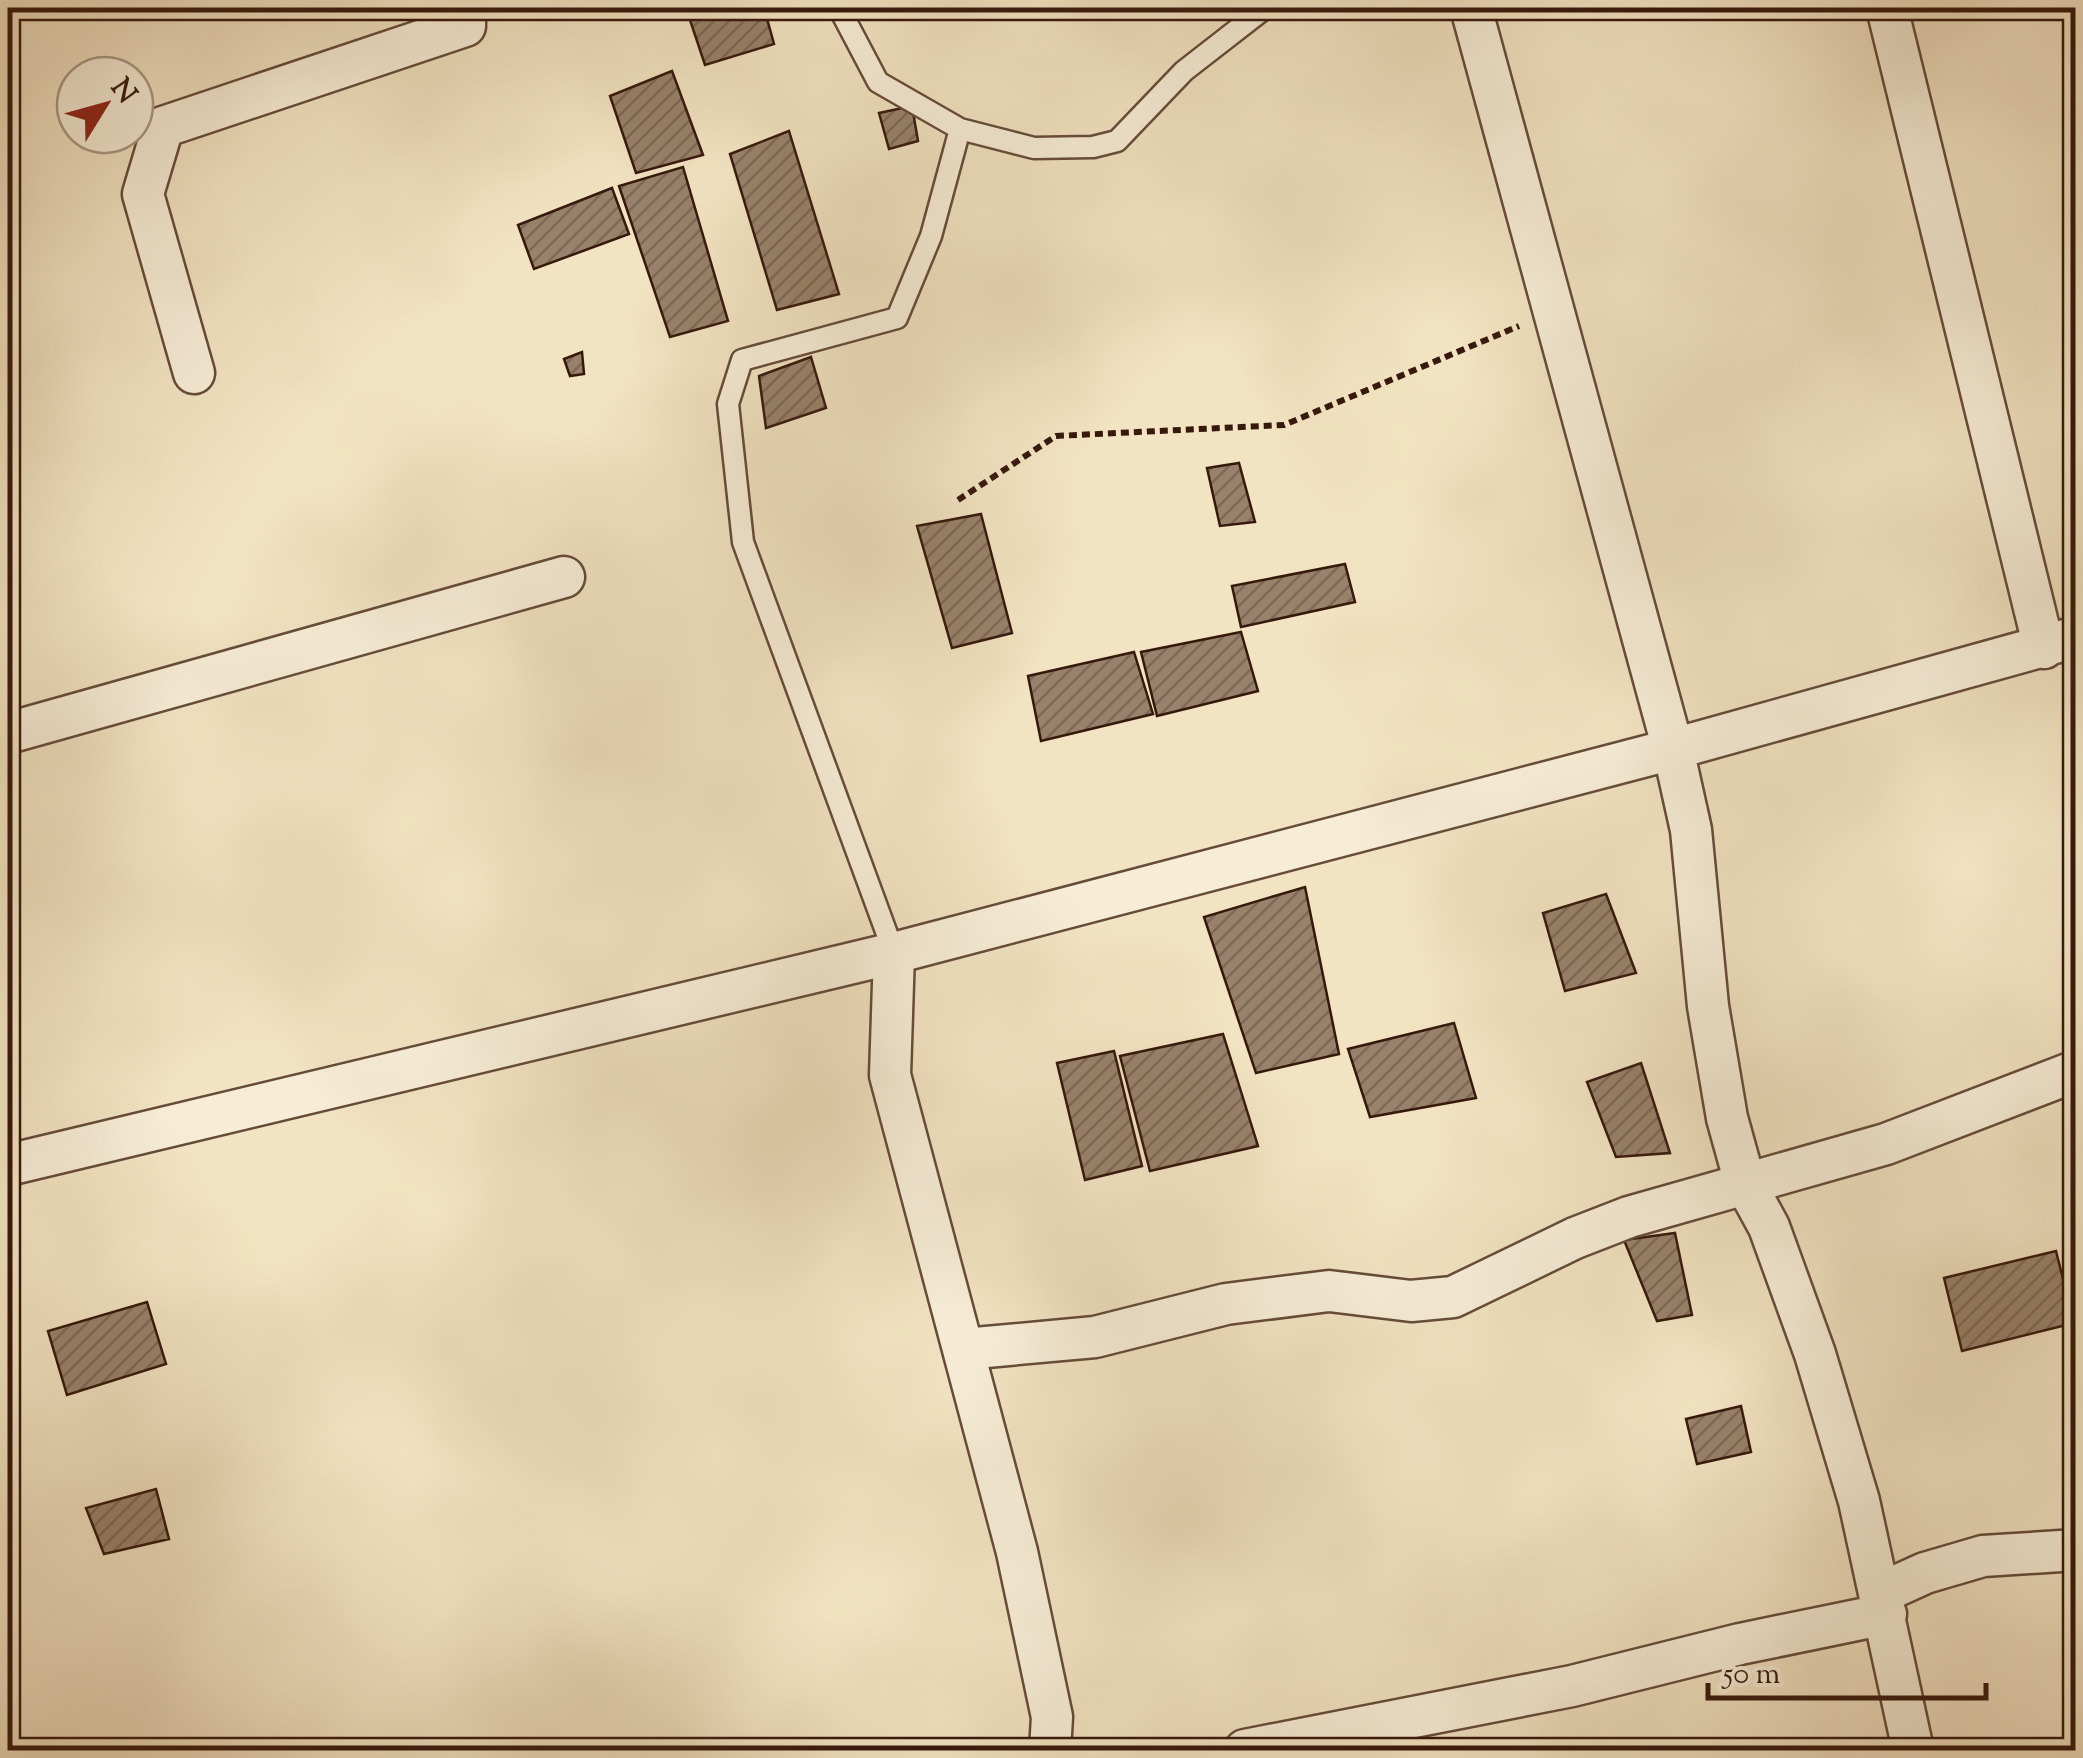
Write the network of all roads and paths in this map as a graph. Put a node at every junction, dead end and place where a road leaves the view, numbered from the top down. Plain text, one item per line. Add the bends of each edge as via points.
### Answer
1 (465, 8) edge
2 (839, 8) edge
3 (1264, 8) edge
4 (1471, 8) edge
5 (1887, 8) edge
6 (960, 129) junction
7 (1552, 312) junction
8 (194, 374) dead end
9 (958, 500) dead end
10 (564, 577) dead end
11 (2060, 643) edge
12 (8, 733) edge
13 (1673, 749) junction
14 (894, 953) junction
15 (2076, 1071) edge
16 (8, 1165) edge
17 (1744, 1183) junction
18 (964, 1349) junction
19 (2076, 1550) edge
20 (1884, 1604) junction
21 (1050, 1750) edge
22 (1245, 1750) edge
23 (1914, 1750) edge

1 - 8 street via 465,26 163,127 143,194
2 - 6 lane via 878,82
3 - 6 lane via 1184,71 1118,141 1034,148
4 - 7 street
5 - 11 street
6 - 14 lane via 932,236 897,318 742,360 728,404 743,542
7 - 9 path via 1284,425 1056,436
7 - 13 street
10 - 12 street
11 - 13 street
13 - 14 street
13 - 17 street via 1691,830 1708,1006
14 - 16 street
14 - 18 street via 890,1075
15 - 17 street via 1886,1144
17 - 18 street via 1575,1238 1453,1297 1411,1301 1330,1290 1226,1304 1095,1337
17 - 20 street via 1769,1226 1815,1354
18 - 21 street via 1021,1570 1052,1716
19 - 20 street via 1983,1556 1925,1573
20 - 22 street via 1572,1686
20 - 23 street

